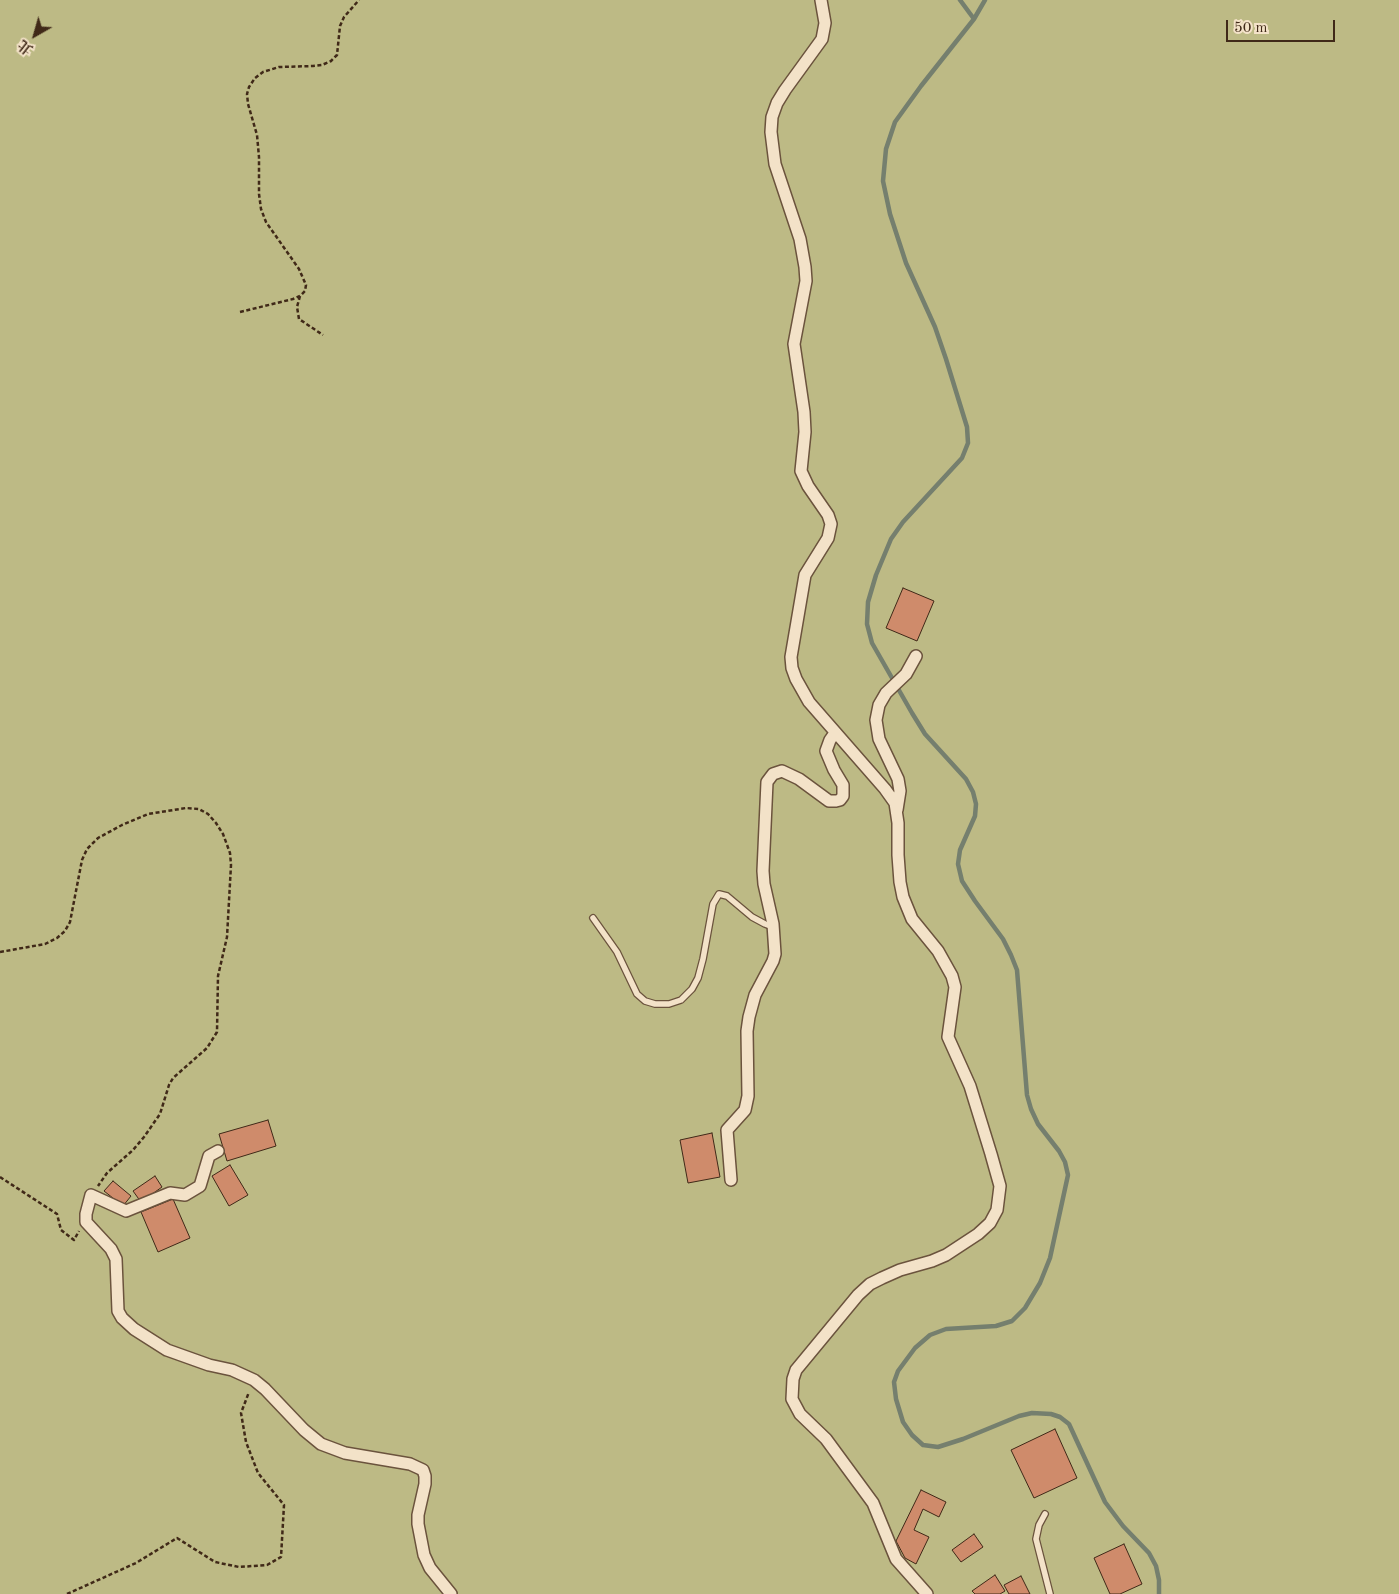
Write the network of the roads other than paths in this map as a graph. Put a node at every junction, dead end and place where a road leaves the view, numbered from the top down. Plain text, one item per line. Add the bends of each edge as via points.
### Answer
1 (821, 0) edge
2 (916, 656) dead end
3 (835, 733) junction
4 (897, 810) junction
5 (593, 918) dead end
6 (773, 927) junction
7 (218, 1151) dead end
8 (731, 1180) dead end
9 (1045, 1514) dead end
10 (451, 1594) edge
11 (927, 1594) edge
12 (1050, 1594) edge

1 - 3 street via 825,23 822,39 781,96 772,117 771,132 774,164 800,238 805,267 806,281 794,344 804,412 801,471 831,524 828,538 805,575 792,663 802,692
2 - 4 street via 906,674 879,704 876,720 878,739 898,779
3 - 4 street via 885,789
3 - 6 street via 826,751 844,785 844,796 840,800 829,801 782,771 772,774 768,782 763,871
4 - 11 street via 903,897 912,919 938,951 952,976 955,987 948,1037 970,1086 1000,1186 1000,1200 994,1216 978,1234 946,1255 870,1284 796,1370 792,1389 800,1414 826,1439 872,1503 896,1559
5 - 6 lane via 617,952 637,994 655,1004 681,1000 692,989 703,960 713,904 719,894
6 - 8 street via 775,954 749,1017 747,1103 745,1110 727,1130
7 - 10 street via 209,1156 200,1186 185,1195 170,1193 126,1211 91,1195 86,1222 116,1259 118,1311 134,1329 167,1350 254,1380 321,1444 345,1453 410,1464 423,1470 425,1484 418,1524 424,1555
9 - 12 lane via 1038,1525 1036,1539

